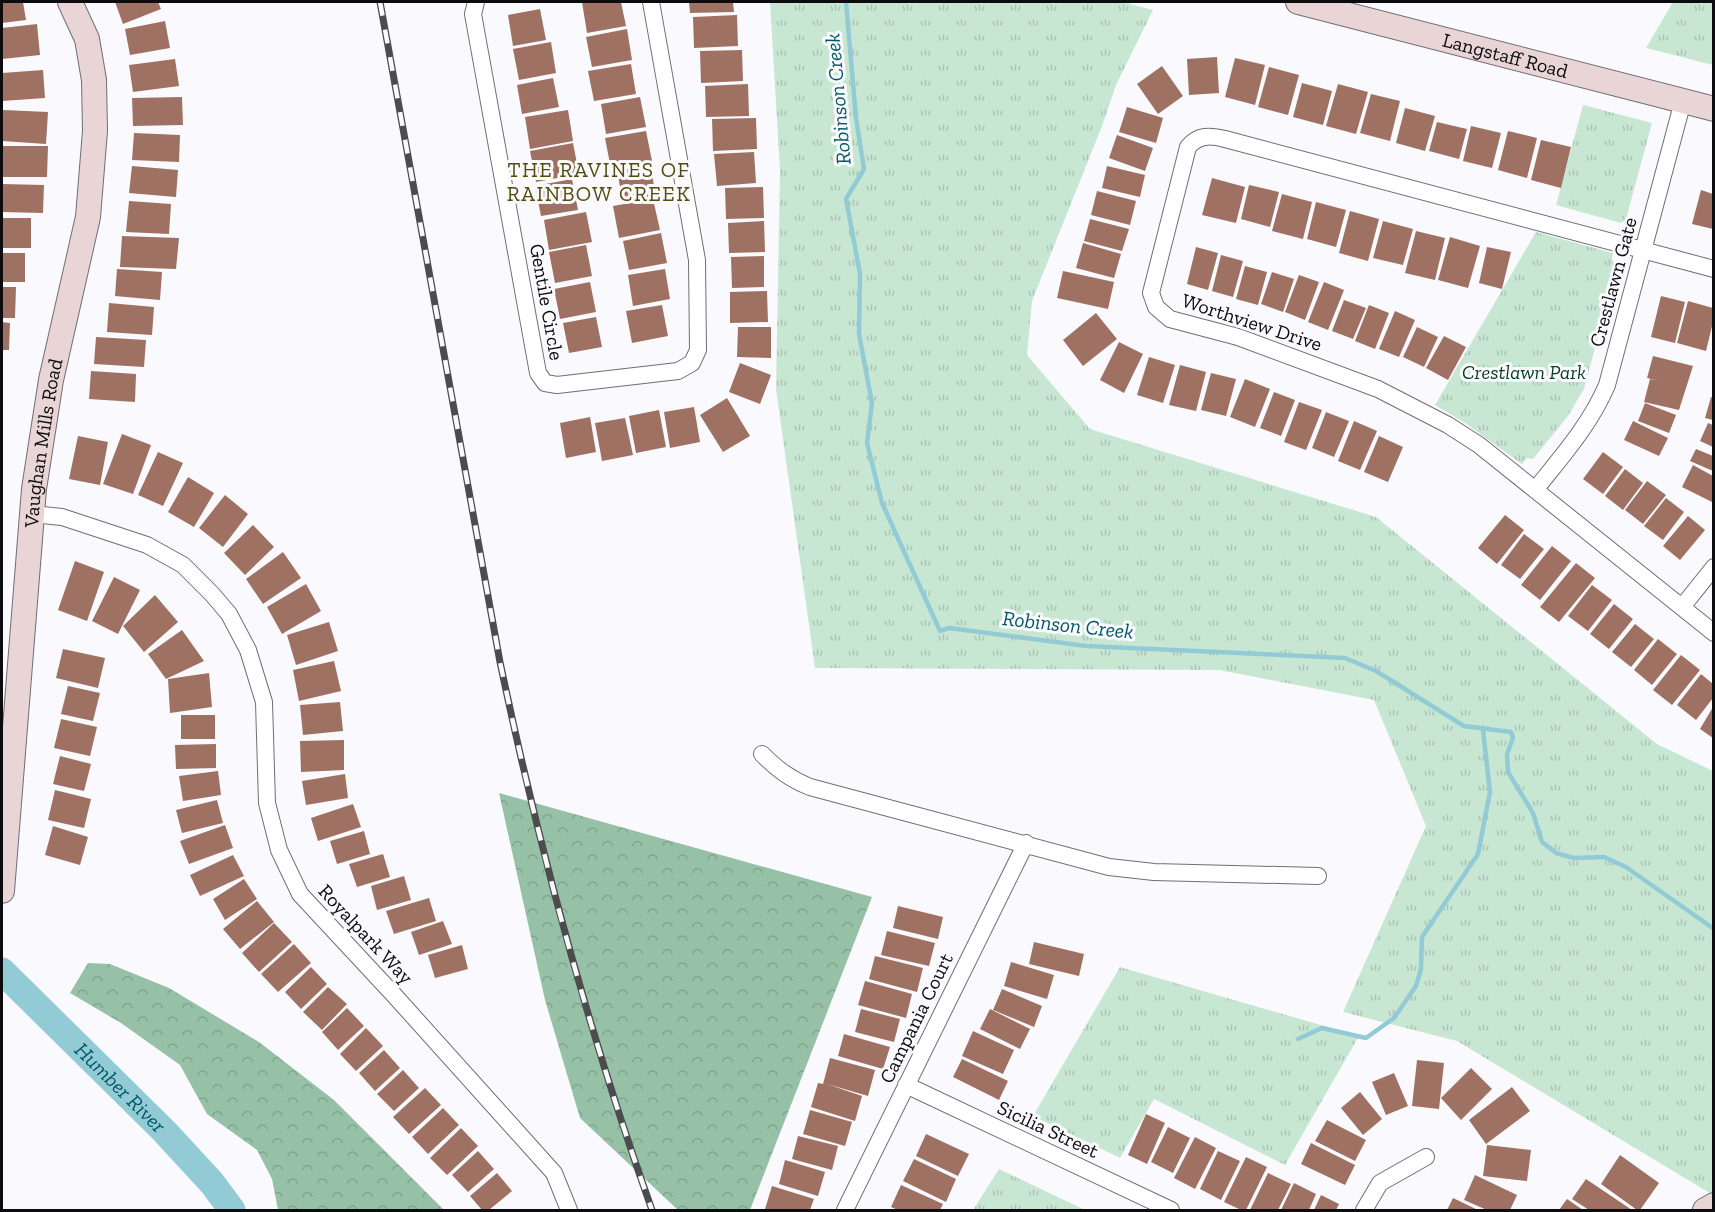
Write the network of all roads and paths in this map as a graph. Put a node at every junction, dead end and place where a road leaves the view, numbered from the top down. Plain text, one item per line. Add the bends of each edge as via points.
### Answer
1 (70, 2) edge
2 (476, 2) edge
3 (651, 2) edge
4 (1298, 2) edge
5 (1683, 101) junction
6 (1713, 109) edge
7 (1643, 250) junction
8 (1713, 269) edge
9 (1535, 490) junction
10 (32, 514) junction
11 (1713, 567) edge
12 (1682, 607) junction
13 (1713, 633) edge
14 (762, 754) dead end
15 (1026, 843) junction
16 (1318, 876) dead end
17 (2, 882) edge
18 (906, 1085) junction
19 (1426, 1157) dead end
20 (1713, 1205) edge
21 (569, 1210) edge
22 (845, 1210) edge
23 (1171, 1210) edge
24 (1364, 1210) edge
25 (1706, 1210) edge

1 - 10 street, Vaughan Mills Road via 87,39 94,81 94,142 88,217 51,380
2 - 3 street, Gentile Circle via 473,14 538,373 545,383 557,386 678,371 692,363 698,350 697,260
4 - 5 street, Langstaff Road
5 - 6 street, Langstaff Road
5 - 7 street, Crestlawn Gate
7 - 8 street
7 - 9 street, Crestlawn Gate via 1607,385 1576,439
7 - 9 street, Worthview Drive via 1215,136 1194,140 1188,147 1154,278 1151,293 1156,307 1170,319 1290,354 1419,408 1479,445
9 - 12 street, Worthview Drive
10 - 17 street, Vaughan Mills Road
10 - 21 street, Royalpark Way via 62,517 147,545 183,565 229,614 248,650 264,702 267,803 279,850 300,894 554,1173
11 - 12 street
12 - 13 street, Worthview Drive
14 - 15 street via 793,781 810,787
15 - 16 street via 1109,867 1154,872
15 - 18 street, Campania Court
18 - 22 street, Campania Court
18 - 23 street, Sicilia Street
19 - 24 street via 1380,1183
20 - 25 street

